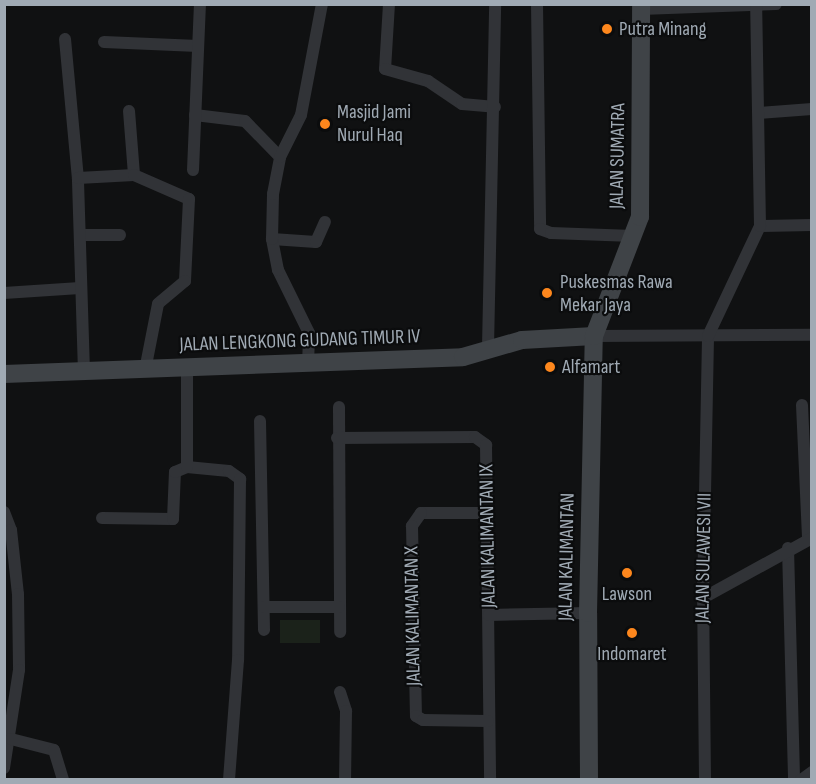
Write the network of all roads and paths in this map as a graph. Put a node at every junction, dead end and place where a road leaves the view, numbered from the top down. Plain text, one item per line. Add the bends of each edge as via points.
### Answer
1 (200, 4) edge
2 (322, 4) edge
3 (389, 4) edge
4 (495, 4) edge
5 (537, 4) edge
6 (776, 4) edge
7 (756, 5) edge
8 (641, 7) edge
9 (65, 39) dead end
10 (104, 42) dead end
11 (198, 46) junction
12 (495, 107) junction
13 (812, 109) edge
14 (129, 111) dead end
15 (759, 113) junction
16 (195, 115) junction
17 (280, 157) junction
18 (193, 170) dead end
19 (134, 175) junction
20 (78, 178) junction
21 (325, 222) dead end
22 (812, 225) edge
23 (760, 226) junction
24 (80, 235) junction
25 (120, 235) dead end
26 (633, 236) junction
27 (272, 239) junction
28 (80, 288) junction
29 (4, 293) edge
30 (812, 335) edge
31 (594, 336) junction
32 (708, 336) junction
33 (488, 347) junction
34 (308, 365) junction
35 (187, 368) junction
36 (146, 370) junction
37 (84, 372) junction
38 (4, 374) edge
39 (802, 405) dead end
40 (339, 407) dead end
41 (260, 421) dead end
42 (337, 438) junction
43 (807, 444) edge
44 (187, 467) junction
45 (4, 512) edge
46 (488, 513) junction
47 (102, 519) dead end
48 (810, 538) edge
49 (788, 548) junction
50 (703, 598) junction
51 (264, 607) junction
52 (339, 607) junction
53 (588, 613) junction
54 (489, 615) junction
55 (264, 630) dead end
56 (340, 632) dead end
57 (340, 692) dead end
58 (488, 721) junction
59 (11, 740) junction
60 (4, 768) edge
61 (812, 772) edge
62 (63, 780) edge
63 (229, 780) edge
64 (345, 780) edge
65 (490, 780) edge
66 (590, 780) edge
67 (705, 780) edge
68 (794, 780) edge
69 (801, 780) edge

1 - 11 street
2 - 17 street via 302,115
3 - 12 street via 385,69 428,81 462,104
4 - 12 street
5 - 26 street via 540,229 551,233
6 - 7 street
7 - 8 street
7 - 15 street
8 - 26 street, JALAN SUMATRA via 642,196
9 - 20 street
10 - 11 street
11 - 16 street
12 - 33 street
13 - 15 street
14 - 19 street
15 - 23 street
16 - 17 street via 245,121
16 - 18 street
17 - 27 street via 273,194
19 - 20 street
19 - 36 street via 189,199 185,281 183,287 158,304
20 - 24 street
21 - 27 street via 316,242
22 - 23 street
23 - 32 street
24 - 25 street
24 - 28 street
26 - 31 street, JALAN SUMATRA
27 - 34 street via 278,270 309,333
28 - 29 street
28 - 37 street
30 - 32 street
31 - 32 street
31 - 33 street, JALAN LENGKONG GUDANG TIMUR IV via 542,337
31 - 53 street, JALAN KALIMANTAN
32 - 50 street, JALAN SULAWESI VII
33 - 34 street, JALAN LENGKONG GUDANG TIMUR IV via 464,357
34 - 35 street, JALAN LENGKONG GUDANG TIMUR IV
35 - 36 street, JALAN LENGKONG GUDANG TIMUR IV
35 - 44 street
36 - 37 street, JALAN LENGKONG GUDANG TIMUR IV
37 - 38 street, JALAN LENGKONG GUDANG TIMUR IV
39 - 43 street
40 - 42 street
41 - 51 street
42 - 46 street, JALAN KALIMANTAN IX via 483,440 487,451
42 - 52 street
43 - 48 street
44 - 47 street via 175,472 173,519
44 - 63 street via 229,471 240,479 238,660
45 - 59 street via 11,530 18,594 19,669
46 - 54 street, JALAN KALIMANTAN IX
46 - 58 street, JALAN KALIMANTAN X via 421,513 412,526 416,716 423,720
48 - 49 street
49 - 50 street
49 - 68 street
50 - 67 street, JALAN SULAWESI VII
51 - 52 street
51 - 55 street
52 - 56 street
53 - 54 street
53 - 66 street, JALAN KALIMANTAN
54 - 58 street, JALAN KALIMANTAN IX
57 - 64 street via 346,711
58 - 65 street, JALAN KALIMANTAN IX
59 - 60 street
59 - 62 street via 54,750
61 - 69 street

